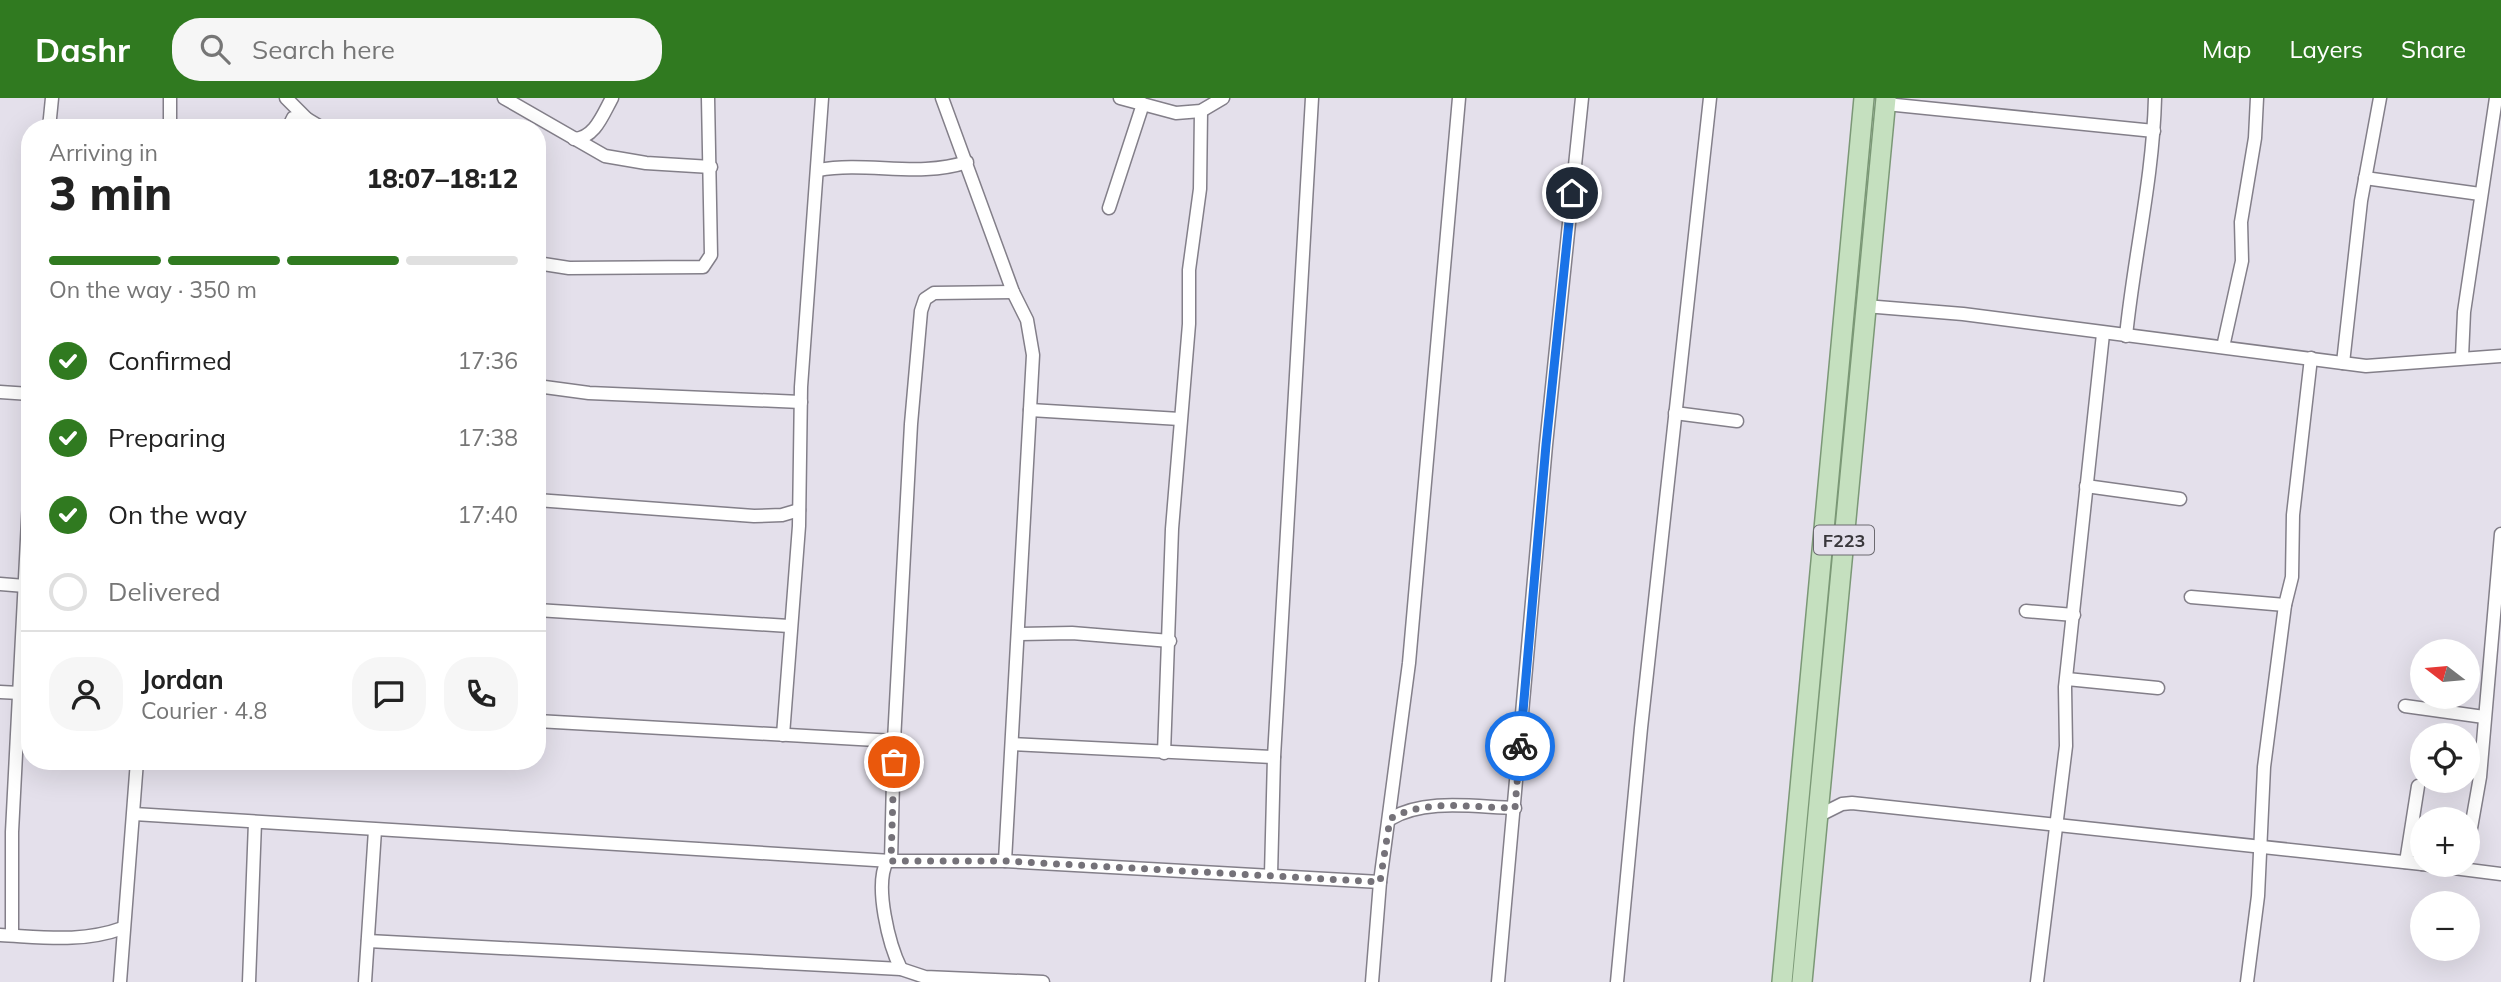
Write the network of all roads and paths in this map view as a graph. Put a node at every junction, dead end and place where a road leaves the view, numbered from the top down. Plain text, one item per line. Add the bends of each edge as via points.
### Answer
1 (52, 98) edge
2 (170, 98) edge
3 (286, 98) edge
4 (504, 98) edge
5 (612, 98) edge
6 (708, 98) edge
7 (822, 98) edge
8 (942, 98) edge
9 (1121, 98) edge
10 (1223, 98) edge
11 (1312, 98) edge
12 (1459, 98) edge
13 (1582, 98) edge
14 (1710, 98) edge
15 (1864, 98) edge
16 (2155, 98) edge
17 (2257, 98) edge
18 (2380, 98) edge
19 (2496, 98) edge
20 (1886, 101) edge
21 (1143, 104) junction
22 (1201, 111) junction
23 (50, 119) edge
24 (170, 119) edge
25 (292, 119) edge
26 (307, 119) joint
27 (540, 119) edge
28 (546, 123) edge
29 (2154, 131) junction
30 (574, 139) junction
31 (967, 162) junction
32 (711, 167) junction
33 (818, 170) junction
34 (2365, 178) junction
35 (2480, 194) junction
36 (1109, 208) dead end
37 (546, 264) edge
38 (1013, 292) junction
39 (1865, 306) junction
40 (2103, 334) junction
41 (2126, 336) junction
42 (2223, 347) junction
43 (2501, 356) edge
44 (2462, 357) junction
45 (2311, 358) junction
46 (2343, 363) junction
47 (546, 387) edge
48 (0, 392) edge
49 (21, 393) edge
50 (801, 402) junction
51 (1030, 410) junction
52 (1675, 413) junction
53 (1180, 419) junction
54 (1737, 421) dead end
55 (2086, 486) junction
56 (2180, 499) dead end
57 (546, 501) edge
58 (799, 510) junction
59 (2501, 534) edge
60 (0, 584) edge
61 (21, 586) edge
62 (2191, 597) dead end
63 (2284, 605) junction
64 (546, 611) edge
65 (2026, 611) dead end
66 (2074, 615) junction
67 (789, 626) junction
68 (1020, 634) junction
69 (1170, 642) junction
70 (1811, 664) junction
71 (1833, 666) junction
72 (21, 672) edge
73 (2067, 679) junction
74 (2158, 688) dead end
75 (0, 692) edge
76 (20, 693) junction
77 (2405, 706) dead end
78 (2484, 717) junction
79 (546, 722) edge
80 (783, 735) junction
81 (894, 741) junction
82 (1013, 744) junction
83 (1164, 753) junction
84 (1274, 757) junction
85 (136, 770) edge
86 (2417, 793) edge
87 (0, 804) edge
88 (14, 804) junction
89 (2476, 807) edge
90 (1515, 808) junction
91 (134, 814) junction
92 (1820, 815) junction
93 (1390, 819) junction
94 (255, 821) junction
95 (2056, 825) junction
96 (375, 830) junction
97 (2259, 848) junction
98 (891, 861) junction
99 (1005, 861) junction
100 (2406, 862) junction
101 (2410, 862) edge
102 (2480, 870) edge
103 (1271, 874) junction
104 (2501, 874) edge
105 (1380, 882) junction
106 (122, 928) junction
107 (6, 935) edge
108 (368, 941) junction
109 (901, 969) junction
110 (925, 979) edge
111 (120, 982) edge
112 (249, 982) edge
113 (365, 982) edge
114 (1042, 982) edge
115 (1373, 982) edge
116 (1498, 982) edge
117 (1617, 982) edge
118 (1782, 982) edge
119 (1802, 982) edge
120 (2037, 982) edge
121 (2247, 982) edge

1 - 23 street
2 - 24 street
3 - 26 street
4 - 27 street
5 - 30 street via 593,130
6 - 32 street
7 - 33 street
8 - 31 street
9 - 21 street
10 - 22 street
11 - 84 street
12 - 93 street via 1409,663
13 - 90 street
14 - 52 street
15 - 70 main road, F223
16 - 29 street
17 - 42 street via 2241,222 2242,261
18 - 34 street
19 - 35 street
20 - 29 street
20 - 39 main road, F223
21 - 22 street via 1177,113
21 - 36 street
22 - 53 street
25 - 26 street
28 - 30 street
29 - 41 street
30 - 32 street via 625,161
31 - 33 street via 930,170
31 - 38 street
32 - 37 street via 711,255 703,267
33 - 50 street
34 - 35 street
34 - 46 street
35 - 44 street
38 - 51 street via 1027,320 1033,355
38 - 81 street via 934,293 920,311
39 - 40 street
39 - 71 main road, F223
40 - 41 street
40 - 55 street
41 - 42 street
42 - 45 street
43 - 44 street
44 - 46 street via 2397,365
45 - 46 street
45 - 63 street via 2293,515 2292,577
47 - 50 street
48 - 49 street
50 - 58 street
51 - 53 street
51 - 68 street
52 - 54 street
52 - 117 street
53 - 69 street
55 - 56 street
55 - 66 street
57 - 58 street via 754,516 782,516
58 - 67 street
59 - 78 street
60 - 61 street
62 - 63 street
63 - 97 street
64 - 67 street
65 - 66 street
66 - 73 street
67 - 80 street
68 - 69 street via 1072,633
68 - 82 street
69 - 83 street
70 - 71 main road
70 - 118 main road, F223
71 - 92 main road, F223
72 - 76 street
73 - 74 street
73 - 95 street via 2066,746
75 - 76 street
76 - 88 street
77 - 78 street
78 - 89 street
79 - 80 street
80 - 81 street
81 - 98 street
82 - 83 street
82 - 99 street
83 - 84 street
84 - 103 street
85 - 91 street
86 - 100 street
87 - 88 street
88 - 107 street
90 - 93 street via 1421,807
90 - 116 street
91 - 94 street
91 - 106 street
92 - 95 street via 1852,803
92 - 119 main road, F223
93 - 105 street
94 - 96 street
94 - 112 street
95 - 97 street
95 - 120 street
96 - 98 street
96 - 108 street
97 - 100 street
97 - 121 street
98 - 99 street
98 - 109 street via 884,866 883,903
99 - 103 street
100 - 101 street
102 - 104 street
103 - 105 street
105 - 115 street
106 - 107 street via 78,939
106 - 111 street
108 - 109 street
108 - 113 street
109 - 110 street
110 - 114 street

